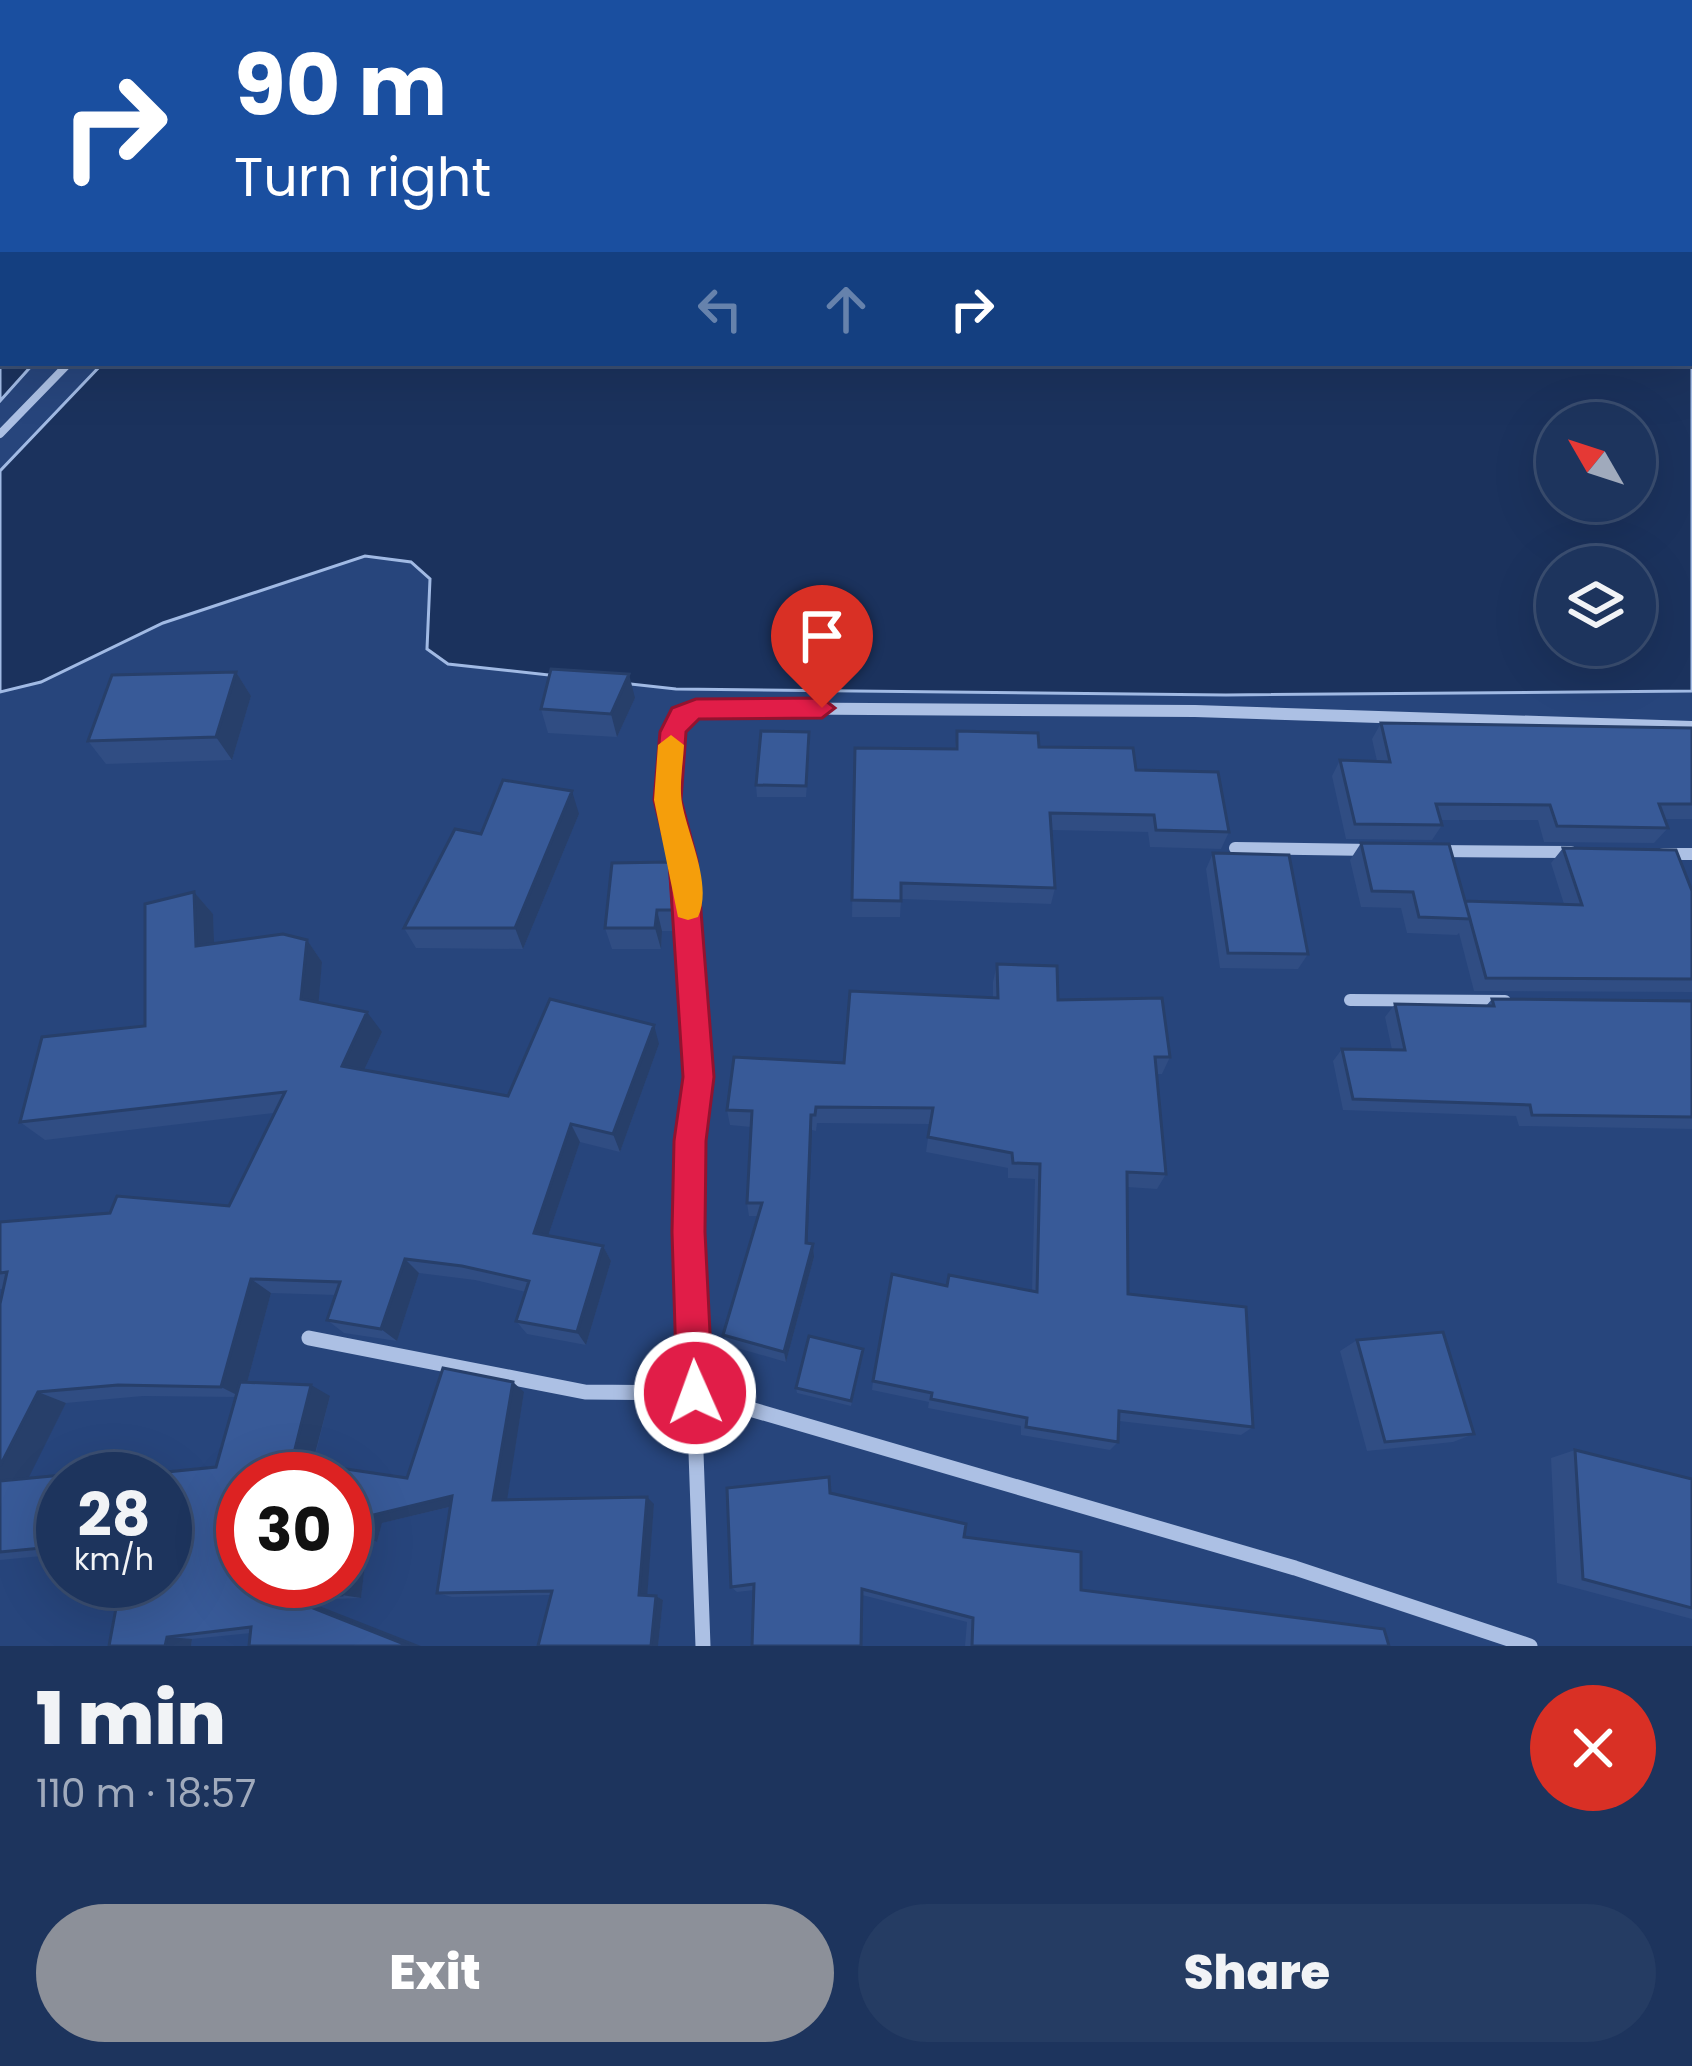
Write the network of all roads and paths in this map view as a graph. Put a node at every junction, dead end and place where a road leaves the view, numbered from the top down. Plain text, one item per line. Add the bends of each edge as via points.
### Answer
1 (66, 366) edge
2 (0, 434) edge
3 (1692, 727) edge
4 (1235, 848) edge
5 (1395, 850) edge
6 (1418, 850) edge
7 (1578, 853) edge
8 (1646, 854) edge
9 (1692, 854) edge
10 (1350, 1000) dead end
11 (1532, 1001) edge
12 (309, 1338) dead end
13 (695, 1393) junction
14 (703, 1646) edge
15 (1530, 1646) edge

1 - 2 lane
3 - 13 street via 1171,710 734,708 681,716 668,800 683,860 699,1077 688,1232
4 - 5 street
6 - 7 street
8 - 9 street
10 - 11 street
12 - 13 street via 585,1392
13 - 14 street
13 - 15 street via 1295,1568

